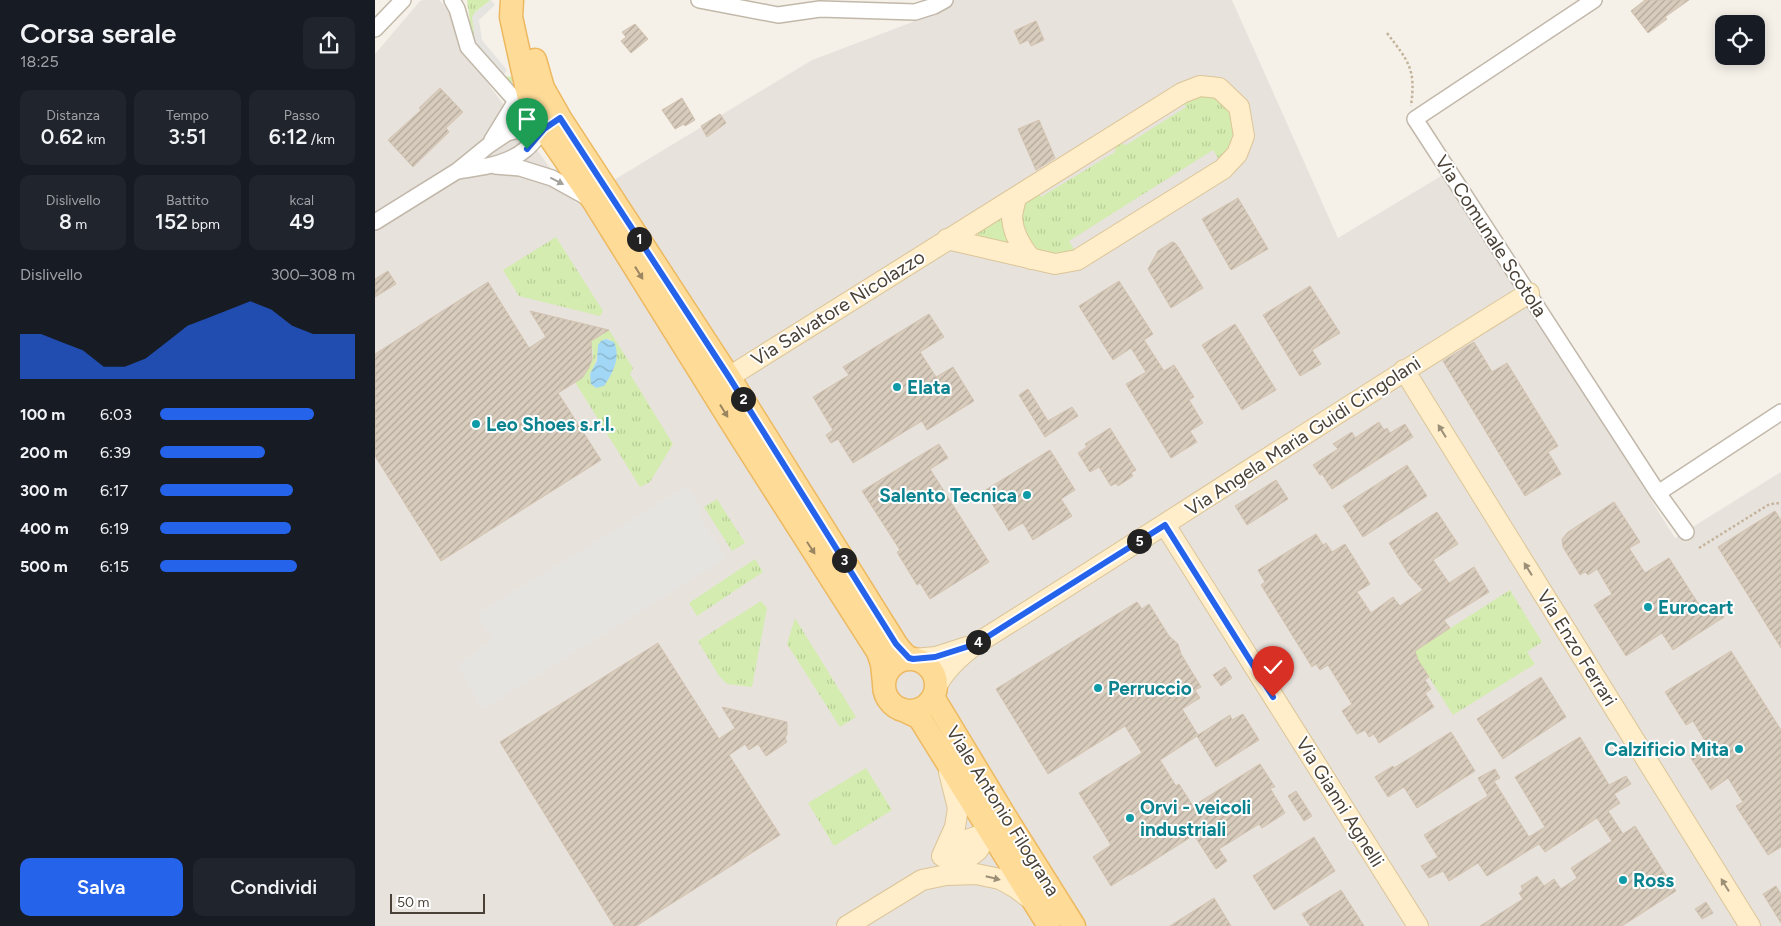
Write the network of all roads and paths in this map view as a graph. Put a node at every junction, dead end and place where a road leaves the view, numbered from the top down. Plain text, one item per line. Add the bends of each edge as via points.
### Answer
1 (403, 0) edge
2 (452, 0) edge
3 (512, 0) edge
4 (517, 0) edge
5 (699, 0) edge
6 (945, 0) edge
7 (1594, 0) edge
8 (375, 29) edge
9 (1387, 33) dead end
10 (529, 94) junction
11 (1415, 119) junction
12 (552, 123) junction
13 (489, 145) junction
14 (493, 165) junction
15 (457, 171) junction
16 (1016, 197) junction
17 (594, 202) junction
18 (375, 222) edge
19 (947, 239) junction
20 (1031, 259) junction
21 (1529, 293) junction
22 (1404, 370) junction
23 (729, 377) junction
24 (1781, 412) edge
25 (759, 424) junction
26 (740, 436) junction
27 (1659, 494) junction
28 (1781, 504) edge
29 (1165, 525) junction
30 (1686, 532) dead end
31 (1699, 548) dead end
32 (976, 644) junction
33 (913, 659) junction
34 (884, 683) junction
35 (934, 693) junction
36 (901, 709) junction
37 (946, 761) junction
38 (999, 826) junction
39 (944, 865) junction
40 (1033, 901) junction
41 (847, 926) edge
42 (1049, 926) edge
43 (1074, 926) edge
44 (1418, 926) edge
45 (1751, 926) edge

1 - 8 street
2 - 10 street via 467,47
3 - 10 main road via 511,17
4 - 10 main road via 523,15
5 - 6 street via 778,15 820,9 915,12
7 - 11 street
9 - 11 path via 1411,71 1411,110
10 - 12 main road
10 - 13 street
11 - 21 street, Via Comunale Scotola
12 - 13 street via 507,133
12 - 14 street via 527,149
12 - 17 main road
12 - 23 main road
13 - 15 street
14 - 15 street
14 -> 17 street via 520,168 552,178
15 - 18 street
16 - 19 street, Via Salvatore Nicolazzo
16 - 20 street via 1012,217 1021,248
16 - 20 street, Via Salvatore Nicolazzo via 1182,93 1200,86 1219,88 1239,107 1244,136 1237,154 1223,169 1077,260 1055,264
17 -> 26 main road
19 - 20 street, Via Salvatore Nicolazzo
19 - 23 street, Via Salvatore Nicolazzo
21 - 22 street, Via Angela Maria Guidi Cingolani
21 - 27 street, Via Comunale Scotola
22 - 29 street, Via Angela Maria Guidi Cingolani
45 -> 22 street, Via Enzo Ferrari
23 - 25 main road
24 - 27 street
25 - 26 street
25 - 33 main road via 896,644
26 -> 34 main road via 878,652
27 - 30 street, Via Comunale Scotola
28 - 31 path via 1768,505
29 - 32 street, Via Angela Maria Guidi Cingolani
29 - 44 street, Via Gianni Agnelli
32 - 33 street via 935,657
32 - 35 street via 940,678
33 - 34 main road via 897,662 886,675
33 - 35 main road via 928,666 935,680
34 - 36 main road via 888,699
35 - 36 main road via 929,703 915,710
35 - 38 main road, Viale Antonio Filograna
36 - 37 main road, Viale Antonio Filograna via 918,717
37 - 38 main road, Viale Antonio Filograna
37 - 39 street via 958,808
38 - 39 street via 959,843
38 - 40 main road, Viale Antonio Filograna
38 - 43 main road, Viale Antonio Filograna
39 -> 40 street via 999,879
39 - 41 street
40 - 42 main road, Viale Antonio Filograna

